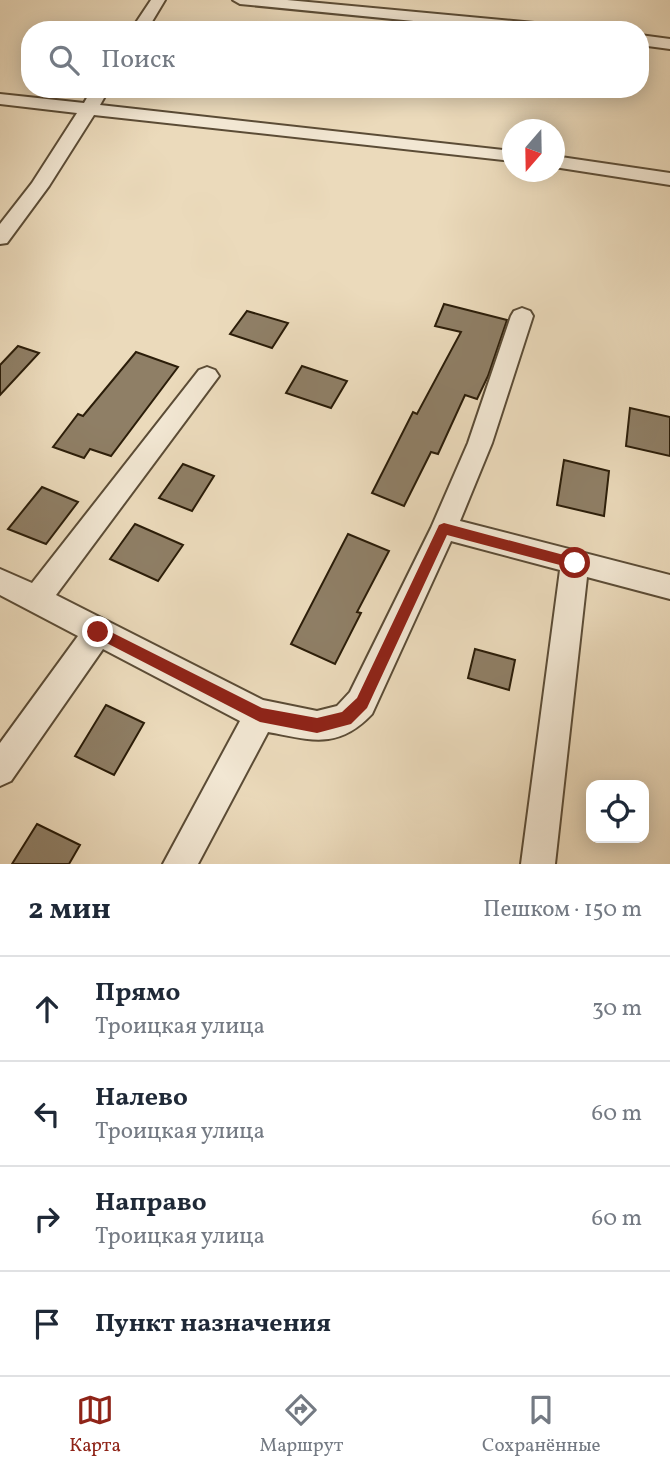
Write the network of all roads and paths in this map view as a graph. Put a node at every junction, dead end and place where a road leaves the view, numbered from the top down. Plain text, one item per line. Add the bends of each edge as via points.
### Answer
1 (158, 0) edge
2 (240, 0) edge
3 (145, 21) edge
4 (461, 21) edge
5 (649, 41) edge
6 (670, 44) edge
7 (95, 98) edge
8 (0, 99) edge
9 (89, 108) junction
10 (502, 155) edge
11 (565, 163) edge
12 (670, 179) edge
13 (0, 238) edge
14 (522, 316) dead end
15 (207, 376) dead end
16 (444, 528) junction
17 (575, 563) junction
18 (0, 581) edge
19 (670, 587) edge
20 (37, 598) junction
21 (98, 632) junction
22 (260, 715) junction
23 (0, 769) edge
24 (180, 864) edge
25 (538, 864) edge

1 - 3 street
2 - 4 street
5 - 6 street
7 - 9 street
8 - 9 street
9 - 10 street
9 - 13 street via 40,186
11 - 12 street
14 - 16 street via 480,443
15 - 20 street
16 - 17 street
16 - 22 street via 362,703 346,719 317,726
17 - 19 street
17 - 25 street
18 - 20 street
20 - 21 street
21 - 22 street
21 - 23 street
22 - 24 street

